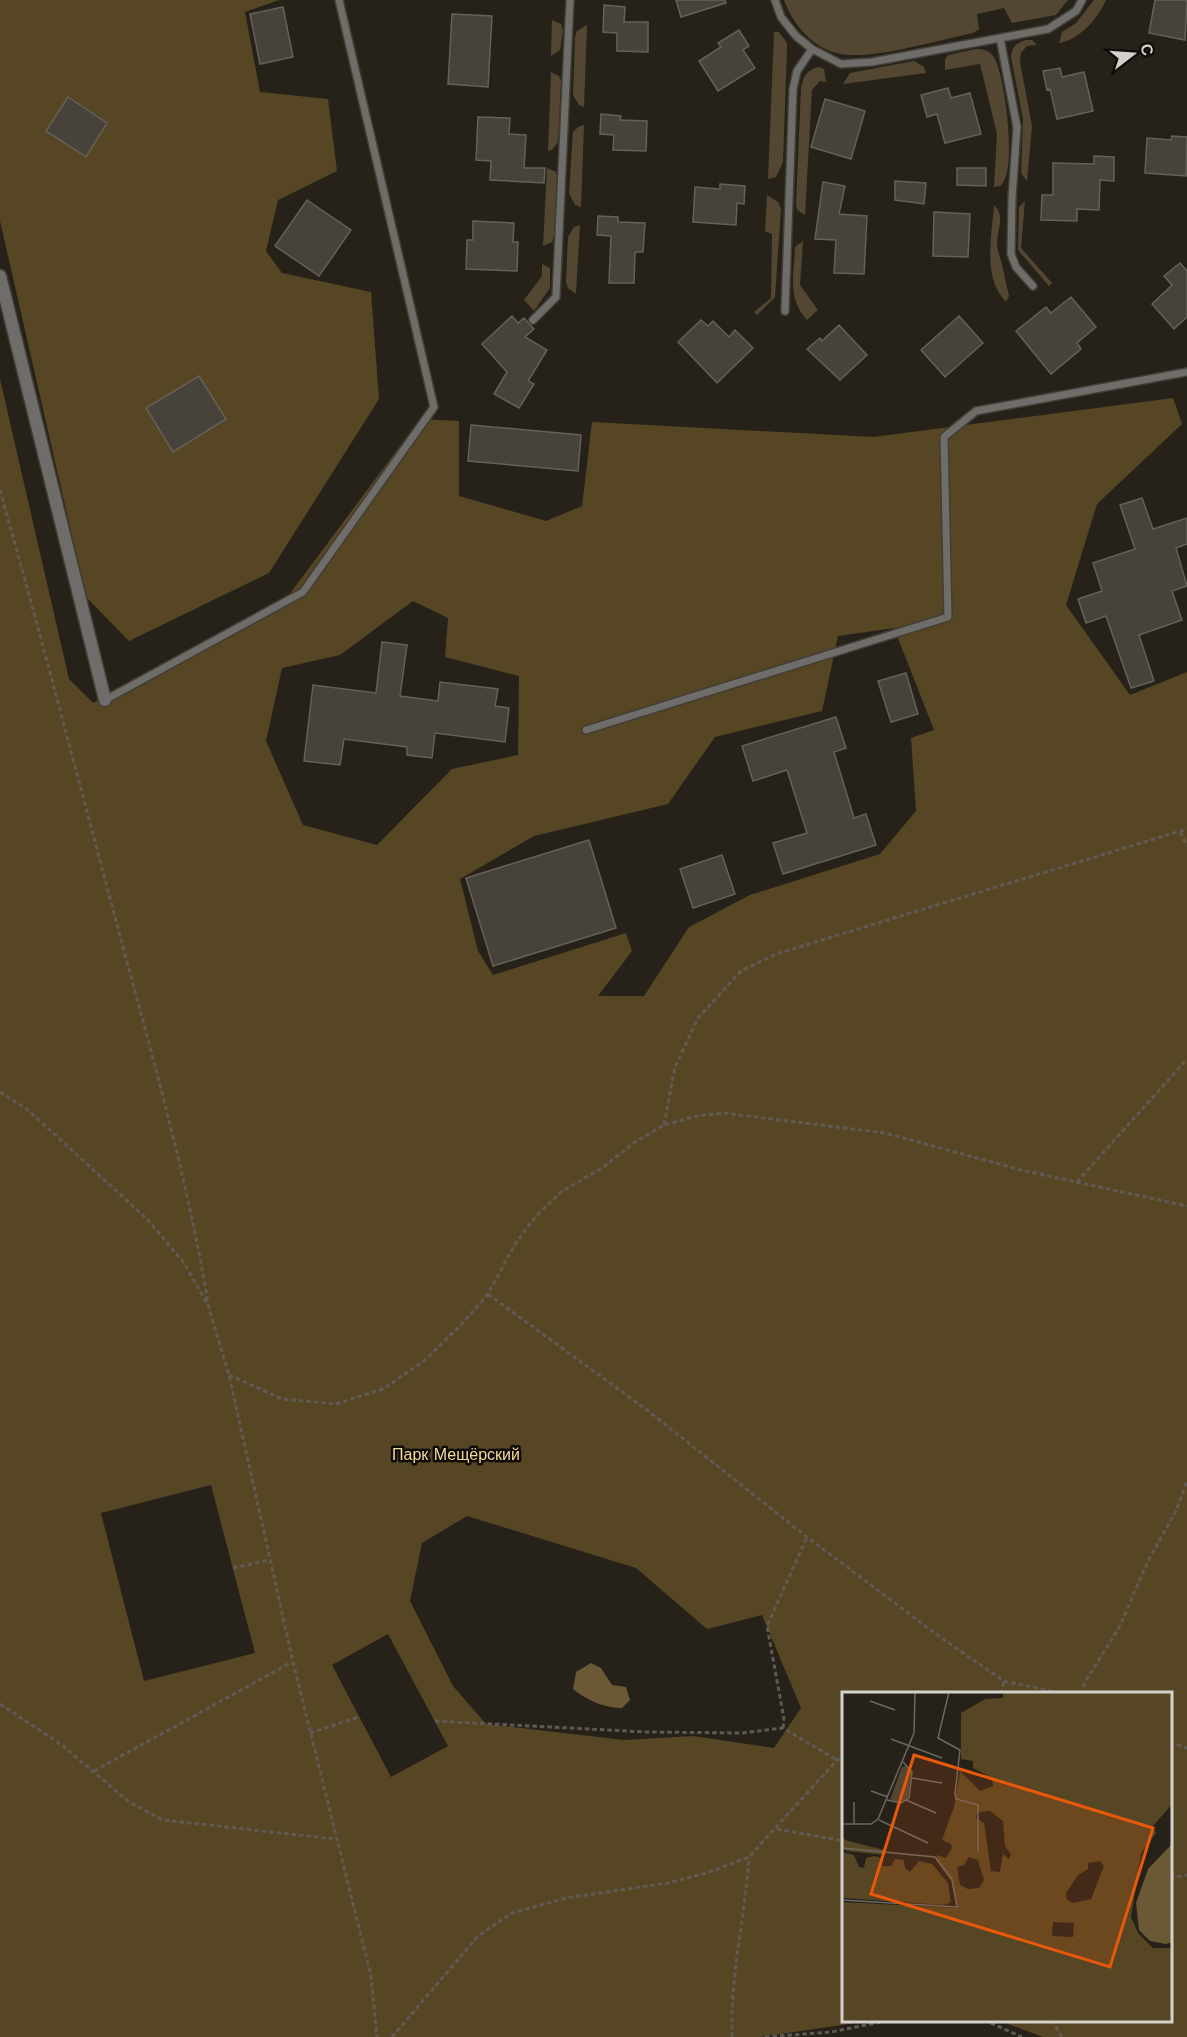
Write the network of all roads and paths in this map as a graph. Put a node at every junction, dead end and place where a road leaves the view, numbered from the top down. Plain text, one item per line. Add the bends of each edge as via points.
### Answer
1 (339, 0) edge
2 (570, 0) edge
3 (775, 0) edge
4 (1083, 0) edge
5 (1000, 38) junction
6 (812, 49) junction
7 (0, 276) edge
8 (1033, 286) dead end
9 (784, 311) dead end
10 (532, 320) dead end
11 (1187, 372) edge
12 (0, 490) edge
13 (105, 700) joint
14 (586, 730) dead end
15 (1187, 830) edge
16 (1180, 832) junction
17 (1187, 846) edge
18 (1187, 1059) edge
19 (0, 1092) edge
20 (664, 1125) junction
21 (1077, 1182) junction
22 (1187, 1206) edge
23 (488, 1294) junction
24 (208, 1305) junction
25 (229, 1375) junction
26 (1187, 1481) edge
27 (807, 1537) junction
28 (269, 1560) junction
29 (233, 1568) dead end
30 (293, 1662) junction
31 (1004, 1681) junction
32 (1001, 1692) edge
33 (1056, 1692) edge
34 (1082, 1692) edge
35 (0, 1704) edge
36 (359, 1717) dead end
37 (435, 1721) dead end
38 (783, 1728) junction
39 (310, 1733) junction
40 (1172, 1743) edge
41 (1187, 1748) edge
42 (842, 1758) edge
43 (837, 1760) junction
44 (94, 1771) junction
45 (777, 1828) junction
46 (335, 1839) junction
47 (842, 1841) edge
48 (749, 1857) junction
49 (1187, 1875) edge
50 (1172, 1878) edge
51 (881, 2022) edge
52 (988, 2022) edge
53 (1053, 2022) edge
54 (831, 2032) junction
55 (377, 2037) edge
56 (392, 2037) edge
57 (732, 2037) edge
58 (765, 2037) edge
59 (828, 2037) edge
60 (1022, 2037) edge
61 (1062, 2037) edge

1 - 13 lane via 434,407 303,592
2 - 10 lane via 556,297
3 - 6 lane via 781,17
4 - 5 lane via 1076,11 1048,29
5 - 6 lane via 872,62 841,64
5 - 8 lane via 1017,127 1011,254 1016,267
6 - 9 lane via 797,70 793,89
7 - 13 street
11 - 14 lane via 976,411 944,437 948,617
12 - 24 path via 162,1093 196,1231
15 - 16 path
16 - 17 path
16 - 20 path via 776,954 741,971 698,1017 675,1067
18 - 21 path
19 - 24 path via 28,1110 148,1220 184,1263
20 - 21 path via 724,1113 885,1133
20 - 23 path via 561,1192 536,1216 515,1244
21 - 22 path
23 - 25 path via 424,1361 383,1389 336,1404 282,1399
23 - 27 path via 647,1410
24 - 25 path
25 - 28 path
26 - 34 path via 1119,1628
27 - 31 path
27 - 38 path via 766,1626
28 - 29 path
28 - 30 path
30 - 39 path
30 - 44 path
31 - 32 path
31 - 33 path
35 - 44 path
36 - 39 path
37 - 38 path via 646,1732 742,1733
38 - 43 path
39 - 46 path
40 - 41 path
42 - 43 path
43 - 45 path
44 - 46 path via 129,1802 163,1820
45 - 47 path
45 - 48 path
46 - 55 path via 371,1976
48 - 56 path via 668,1883 566,1898 512,1913 478,1936
48 - 57 path via 745,1910 730,1999
49 - 50 path
51 - 54 path
52 - 60 path
53 - 61 path
54 - 58 path
54 - 59 path

